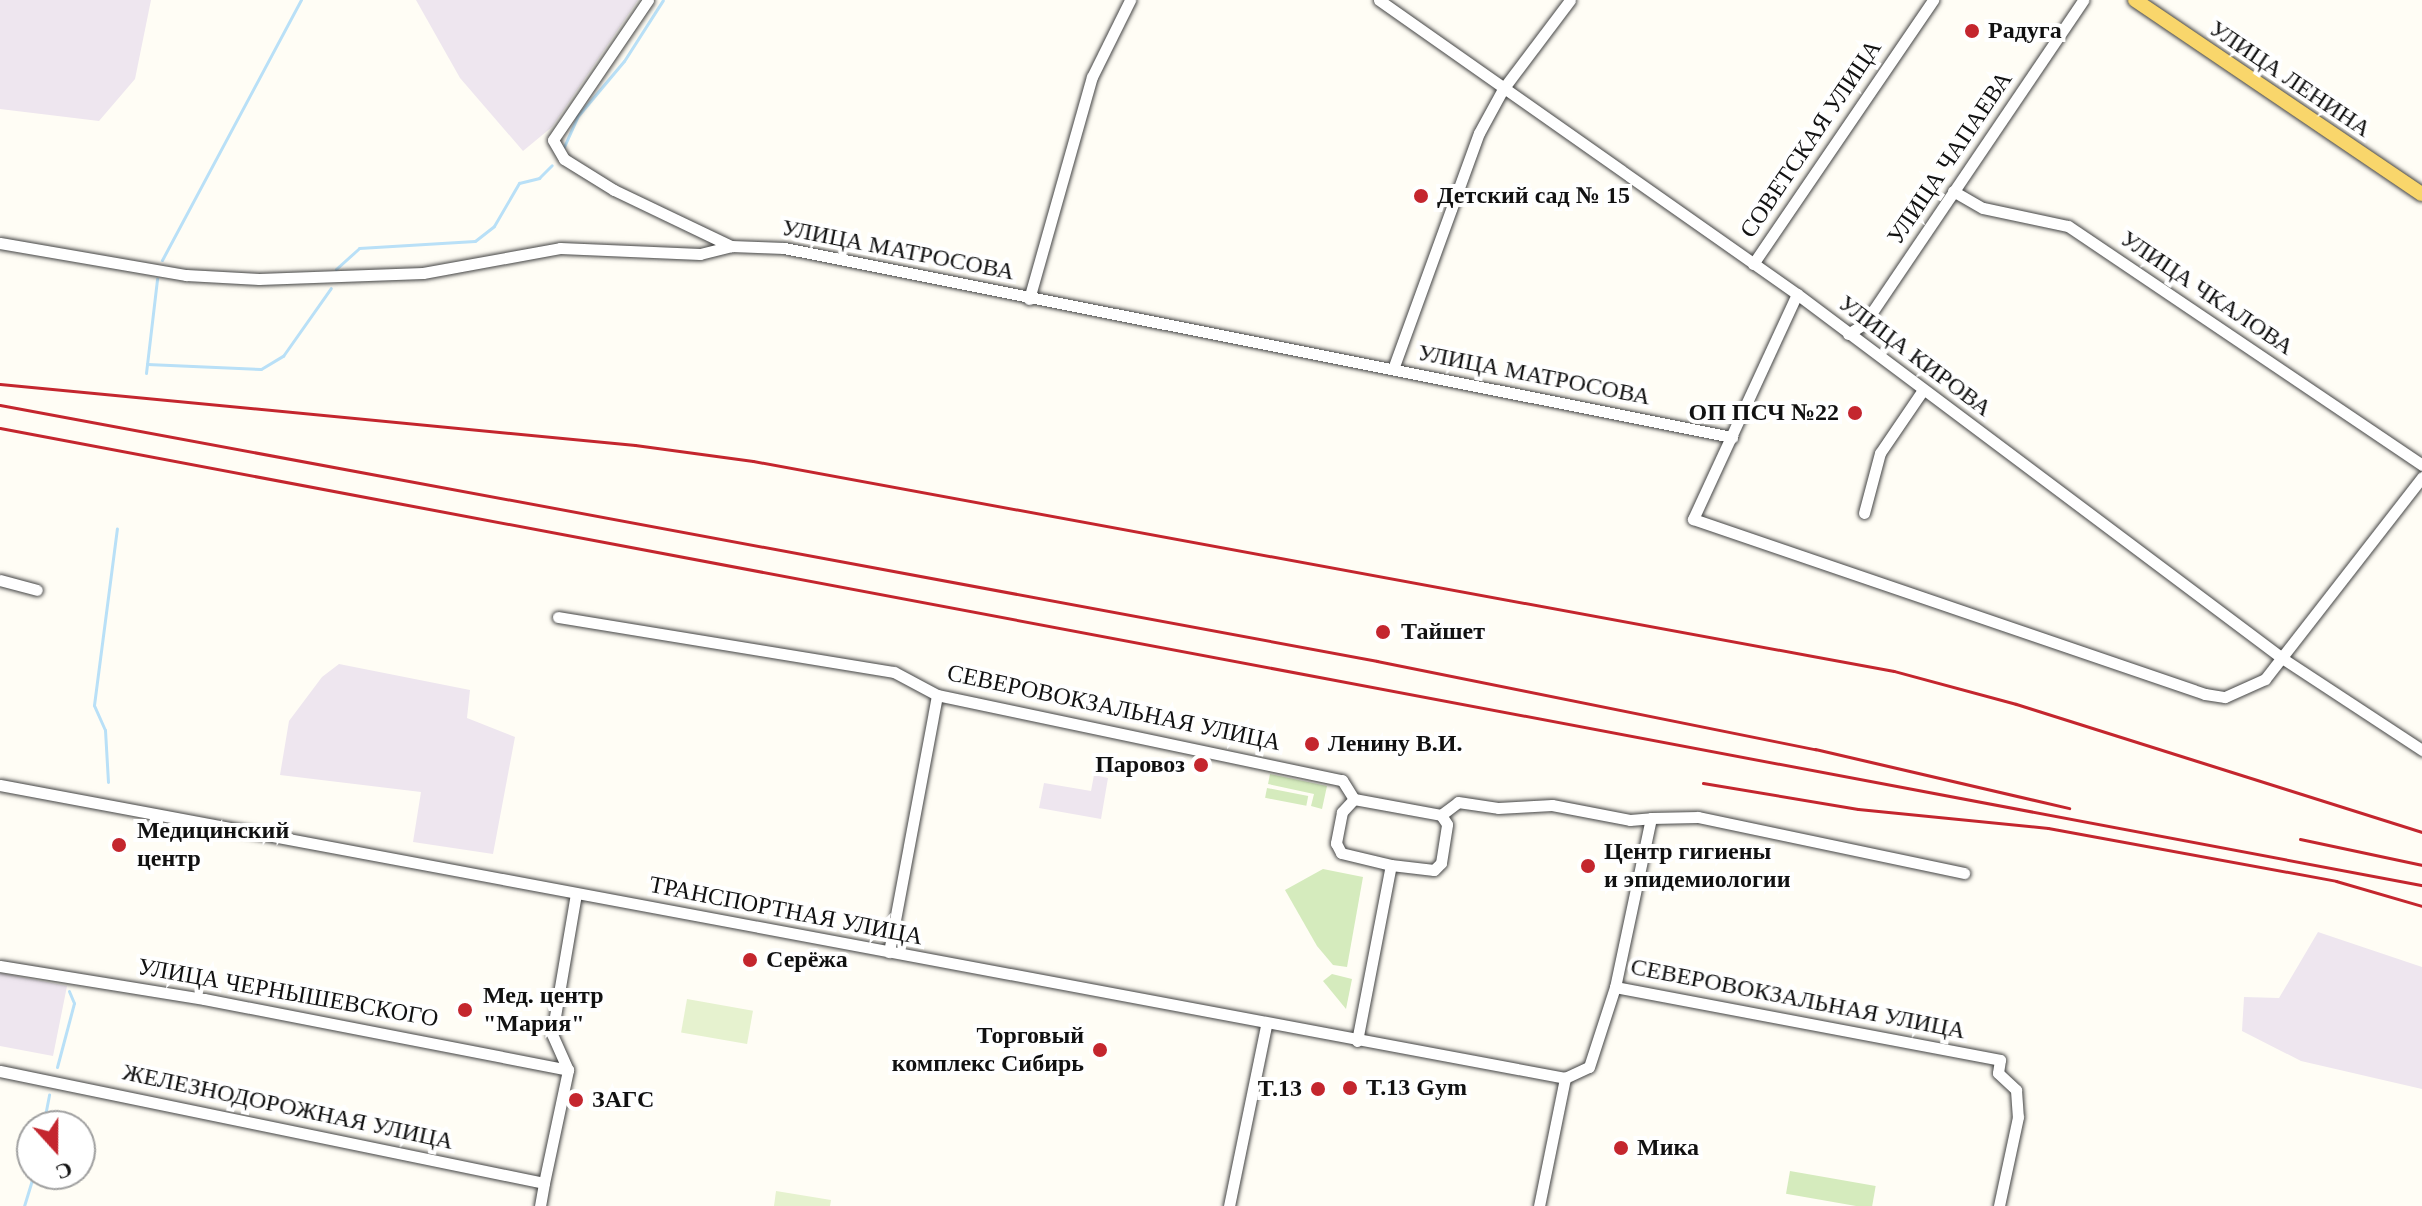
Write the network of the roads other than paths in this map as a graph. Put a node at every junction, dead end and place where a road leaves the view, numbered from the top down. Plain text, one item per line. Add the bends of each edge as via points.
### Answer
1 (648, 0) edge
2 (1130, 0) edge
3 (1379, 0) edge
4 (1570, 0) edge
5 (1933, 0) edge
6 (2083, 0) edge
7 (2135, 0) edge
8 (1503, 89) junction
9 (1953, 191) junction
10 (2422, 194) edge
11 (0, 243) edge
12 (731, 246) junction
13 (1753, 264) junction
14 (1797, 294) junction
15 (1029, 299) junction
16 (1848, 334) junction
17 (1393, 369) junction
18 (1923, 390) junction
19 (1732, 437) junction
20 (2422, 465) edge
21 (2422, 477) edge
22 (1864, 513) dead end
23 (0, 580) edge
24 (37, 590) dead end
25 (558, 617) dead end
26 (2282, 658) junction
27 (937, 695) junction
28 (2422, 750) edge
29 (0, 785) edge
30 (1354, 799) junction
31 (1441, 815) junction
32 (1651, 818) junction
33 (1391, 865) junction
34 (1964, 873) dead end
35 (576, 894) junction
36 (889, 952) junction
37 (0, 966) edge
38 (1615, 987) junction
39 (1266, 1025) junction
40 (1357, 1041) junction
41 (568, 1070) junction
42 (0, 1071) edge
43 (1565, 1078) junction
44 (544, 1183) junction
45 (540, 1206) edge
46 (1229, 1206) edge
47 (1539, 1206) edge
48 (1999, 1206) edge

1 - 12 street via 553,140 564,159 614,190
2 - 15 street via 1088,89
3 - 8 street, УЛИЦА КИРОВА
4 - 8 street
5 - 13 street, СОВЕТСКАЯ УЛИЦА
6 - 9 street, УЛИЦА ЧАПАЕВА
7 - 10 main road, УЛИЦА ЛЕНИНА
8 - 13 street, УЛИЦА КИРОВА
8 - 17 street via 1479,133
9 - 16 street, УЛИЦА ЧАПАЕВА via 1864,324
9 - 20 street, УЛИЦА ЧКАЛОВА via 1983,208 2068,226
11 - 12 street, УЛИЦА МАТРОСОВА via 186,275 259,279 423,273 560,248 700,254
12 - 15 street, УЛИЦА МАТРОСОВА via 784,248
13 - 14 street, УЛИЦА КИРОВА
14 - 16 street, УЛИЦА КИРОВА
14 - 19 street
15 - 17 street, УЛИЦА МАТРОСОВА
16 - 18 street, УЛИЦА КИРОВА
17 - 19 street, УЛИЦА МАТРОСОВА
18 - 22 street via 1880,453
18 - 26 street, УЛИЦА КИРОВА
19 - 26 street via 1693,519 2205,694 2225,697 2247,690 2265,679
21 - 26 street
23 - 24 street
25 - 27 street, СЕВЕРОВОКЗАЛЬНАЯ УЛИЦА via 894,672
26 - 28 street, УЛИЦА КИРОВА
27 - 30 street, СЕВЕРОВОКЗАЛЬНАЯ УЛИЦА via 1342,780
27 - 36 street
29 - 35 street, ТРАНСПОРТНАЯ УЛИЦА
30 - 31 street, СЕВЕРОВОКЗАЛЬНАЯ УЛИЦА
30 - 33 street via 1342,812 1336,843 1341,853
31 - 32 street, СЕВЕРОВОКЗАЛЬНАЯ УЛИЦА via 1458,802 1498,808 1552,805 1630,820
31 - 33 street via 1447,824 1441,863 1434,870
32 - 34 street, СЕВЕРОВОКЗАЛЬНАЯ УЛИЦА via 1698,817
32 - 38 street, СЕВЕРОВОКЗАЛЬНАЯ УЛИЦА
33 - 40 street
35 - 36 street, ТРАНСПОРТНАЯ УЛИЦА
35 - 41 street via 552,1034
36 - 39 street, ТРАНСПОРТНАЯ УЛИЦА
37 - 41 street, УЛИЦА ЧЕРНЫШЕВСКОГО via 204,999
38 - 43 street via 1589,1067
38 - 48 street, СЕВЕРОВОКЗАЛЬНАЯ УЛИЦА via 2000,1060 1998,1073 2016,1090 2018,1117
39 - 40 street, ТРАНСПОРТНАЯ УЛИЦА
39 - 46 street
40 - 43 street, ТРАНСПОРТНАЯ УЛИЦА
41 - 44 street
42 - 44 street, ЖЕЛЕЗНОДОРОЖНАЯ УЛИЦА
43 - 47 street
44 - 45 street

